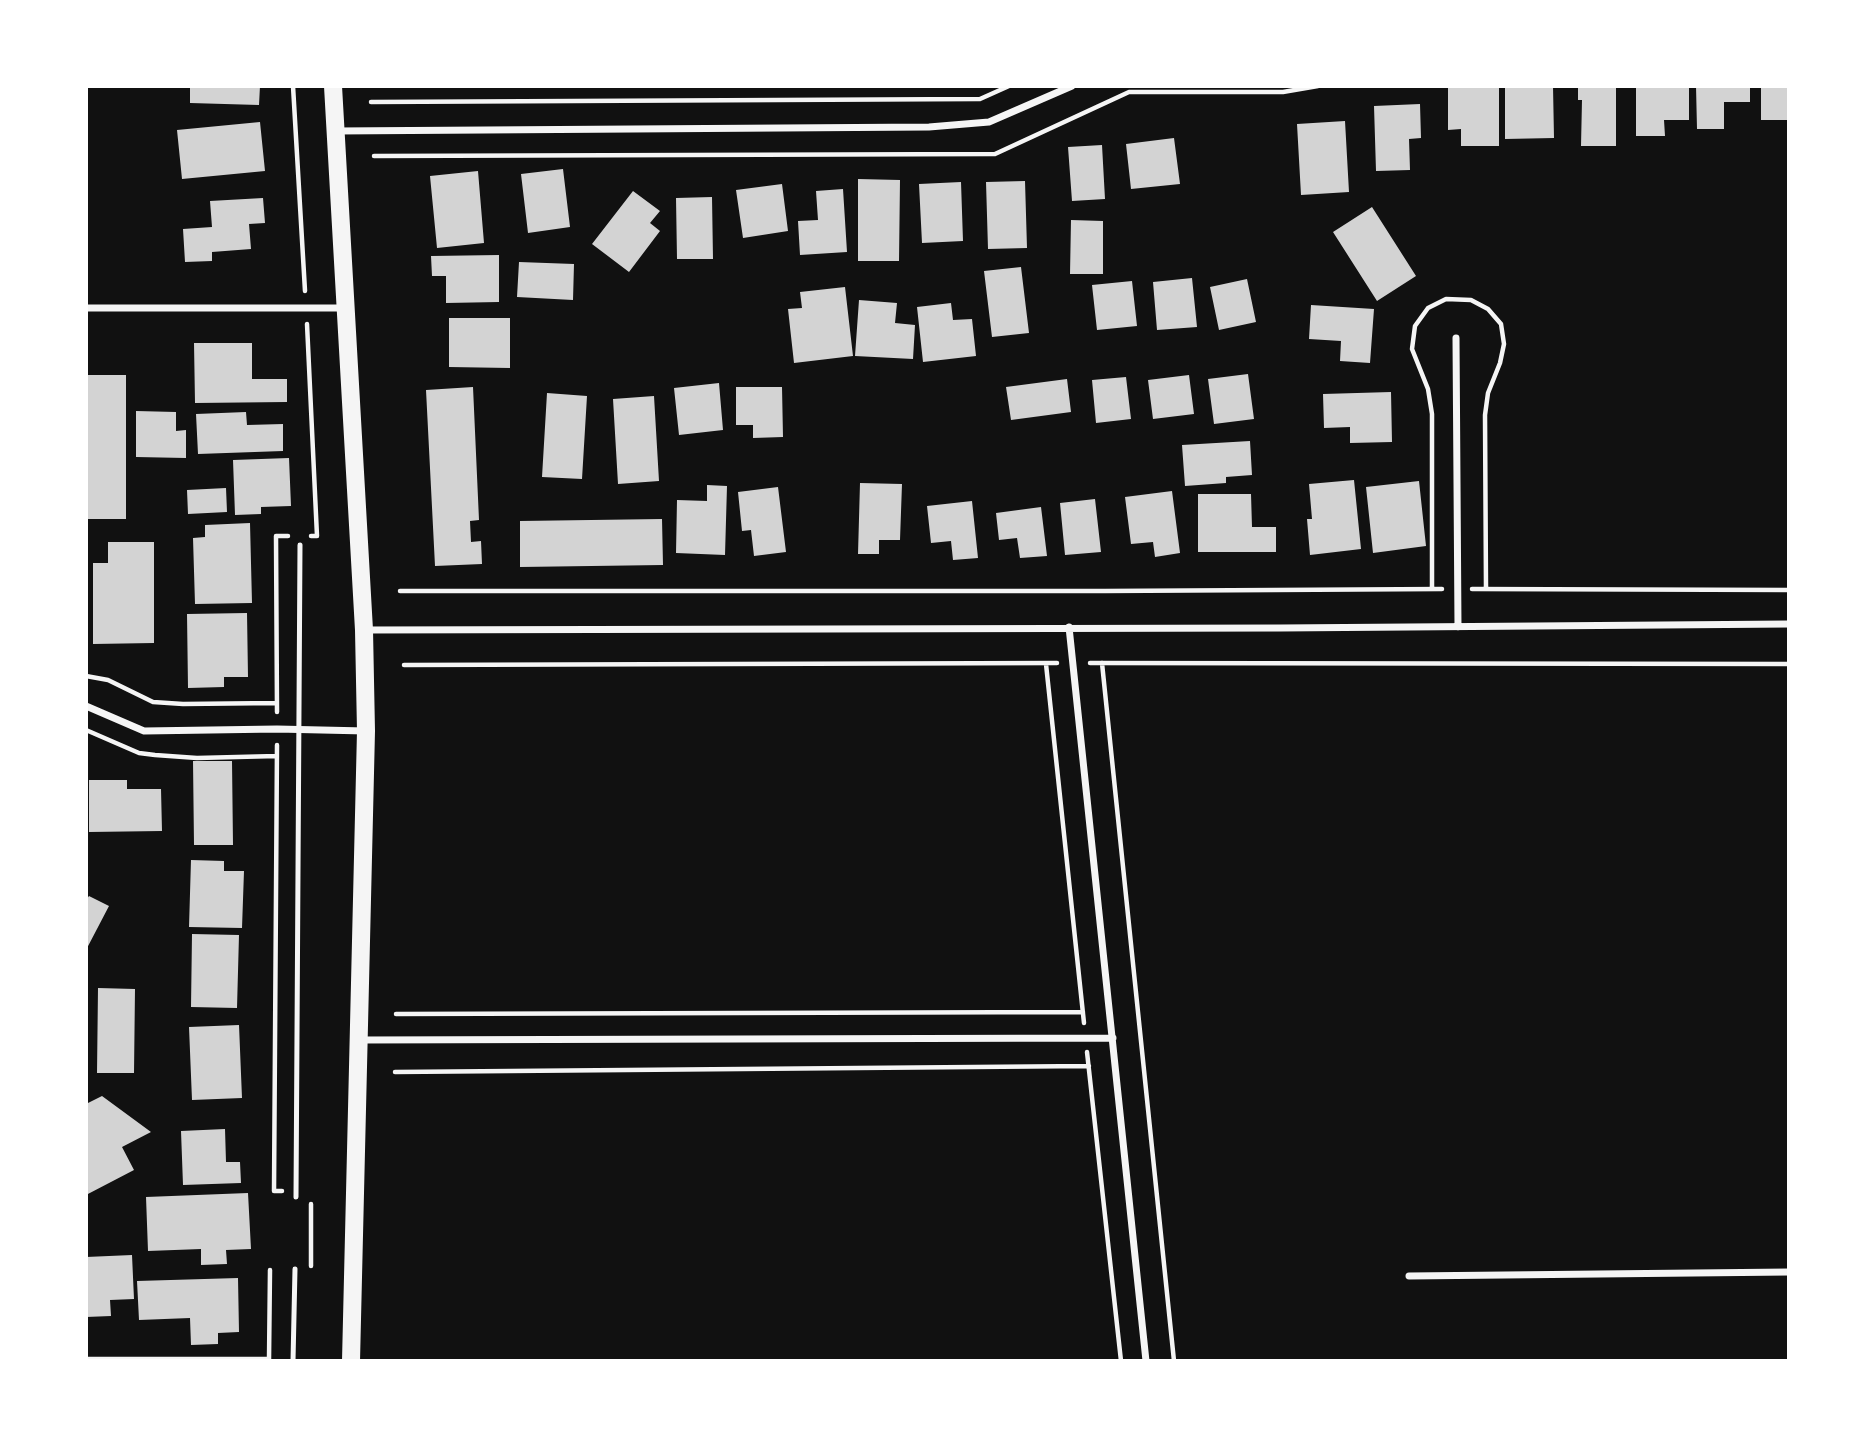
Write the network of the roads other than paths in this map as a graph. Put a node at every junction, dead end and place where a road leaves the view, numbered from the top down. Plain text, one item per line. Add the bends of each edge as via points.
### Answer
1 (333, 86) edge
2 (1072, 86) edge
3 (336, 131) junction
4 (86, 308) edge
5 (345, 308) junction
6 (1456, 338) dead end
7 (300, 545) dead end
8 (1789, 624) edge
9 (1458, 626) junction
10 (1069, 627) junction
11 (364, 630) junction
12 (86, 706) edge
13 (299, 729) junction
14 (366, 731) junction
15 (1113, 1038) junction
16 (359, 1040) junction
17 (296, 1197) dead end
18 (295, 1269) dead end
19 (1789, 1272) edge
20 (1409, 1276) dead end
21 (293, 1361) edge
22 (351, 1361) edge
23 (1146, 1361) edge

1 - 3 main road
2 - 3 street via 989,122 929,127
3 - 5 main road
4 - 5 street
5 - 11 main road
6 - 9 street
7 - 13 lane
8 - 9 street
9 - 10 street
10 - 11 street
10 - 15 street
11 - 14 main road
12 - 13 street via 144,731
13 - 14 street
13 - 17 lane
14 - 16 main road
15 - 16 street
15 - 23 street
16 - 22 main road
18 - 21 lane
19 - 20 street

